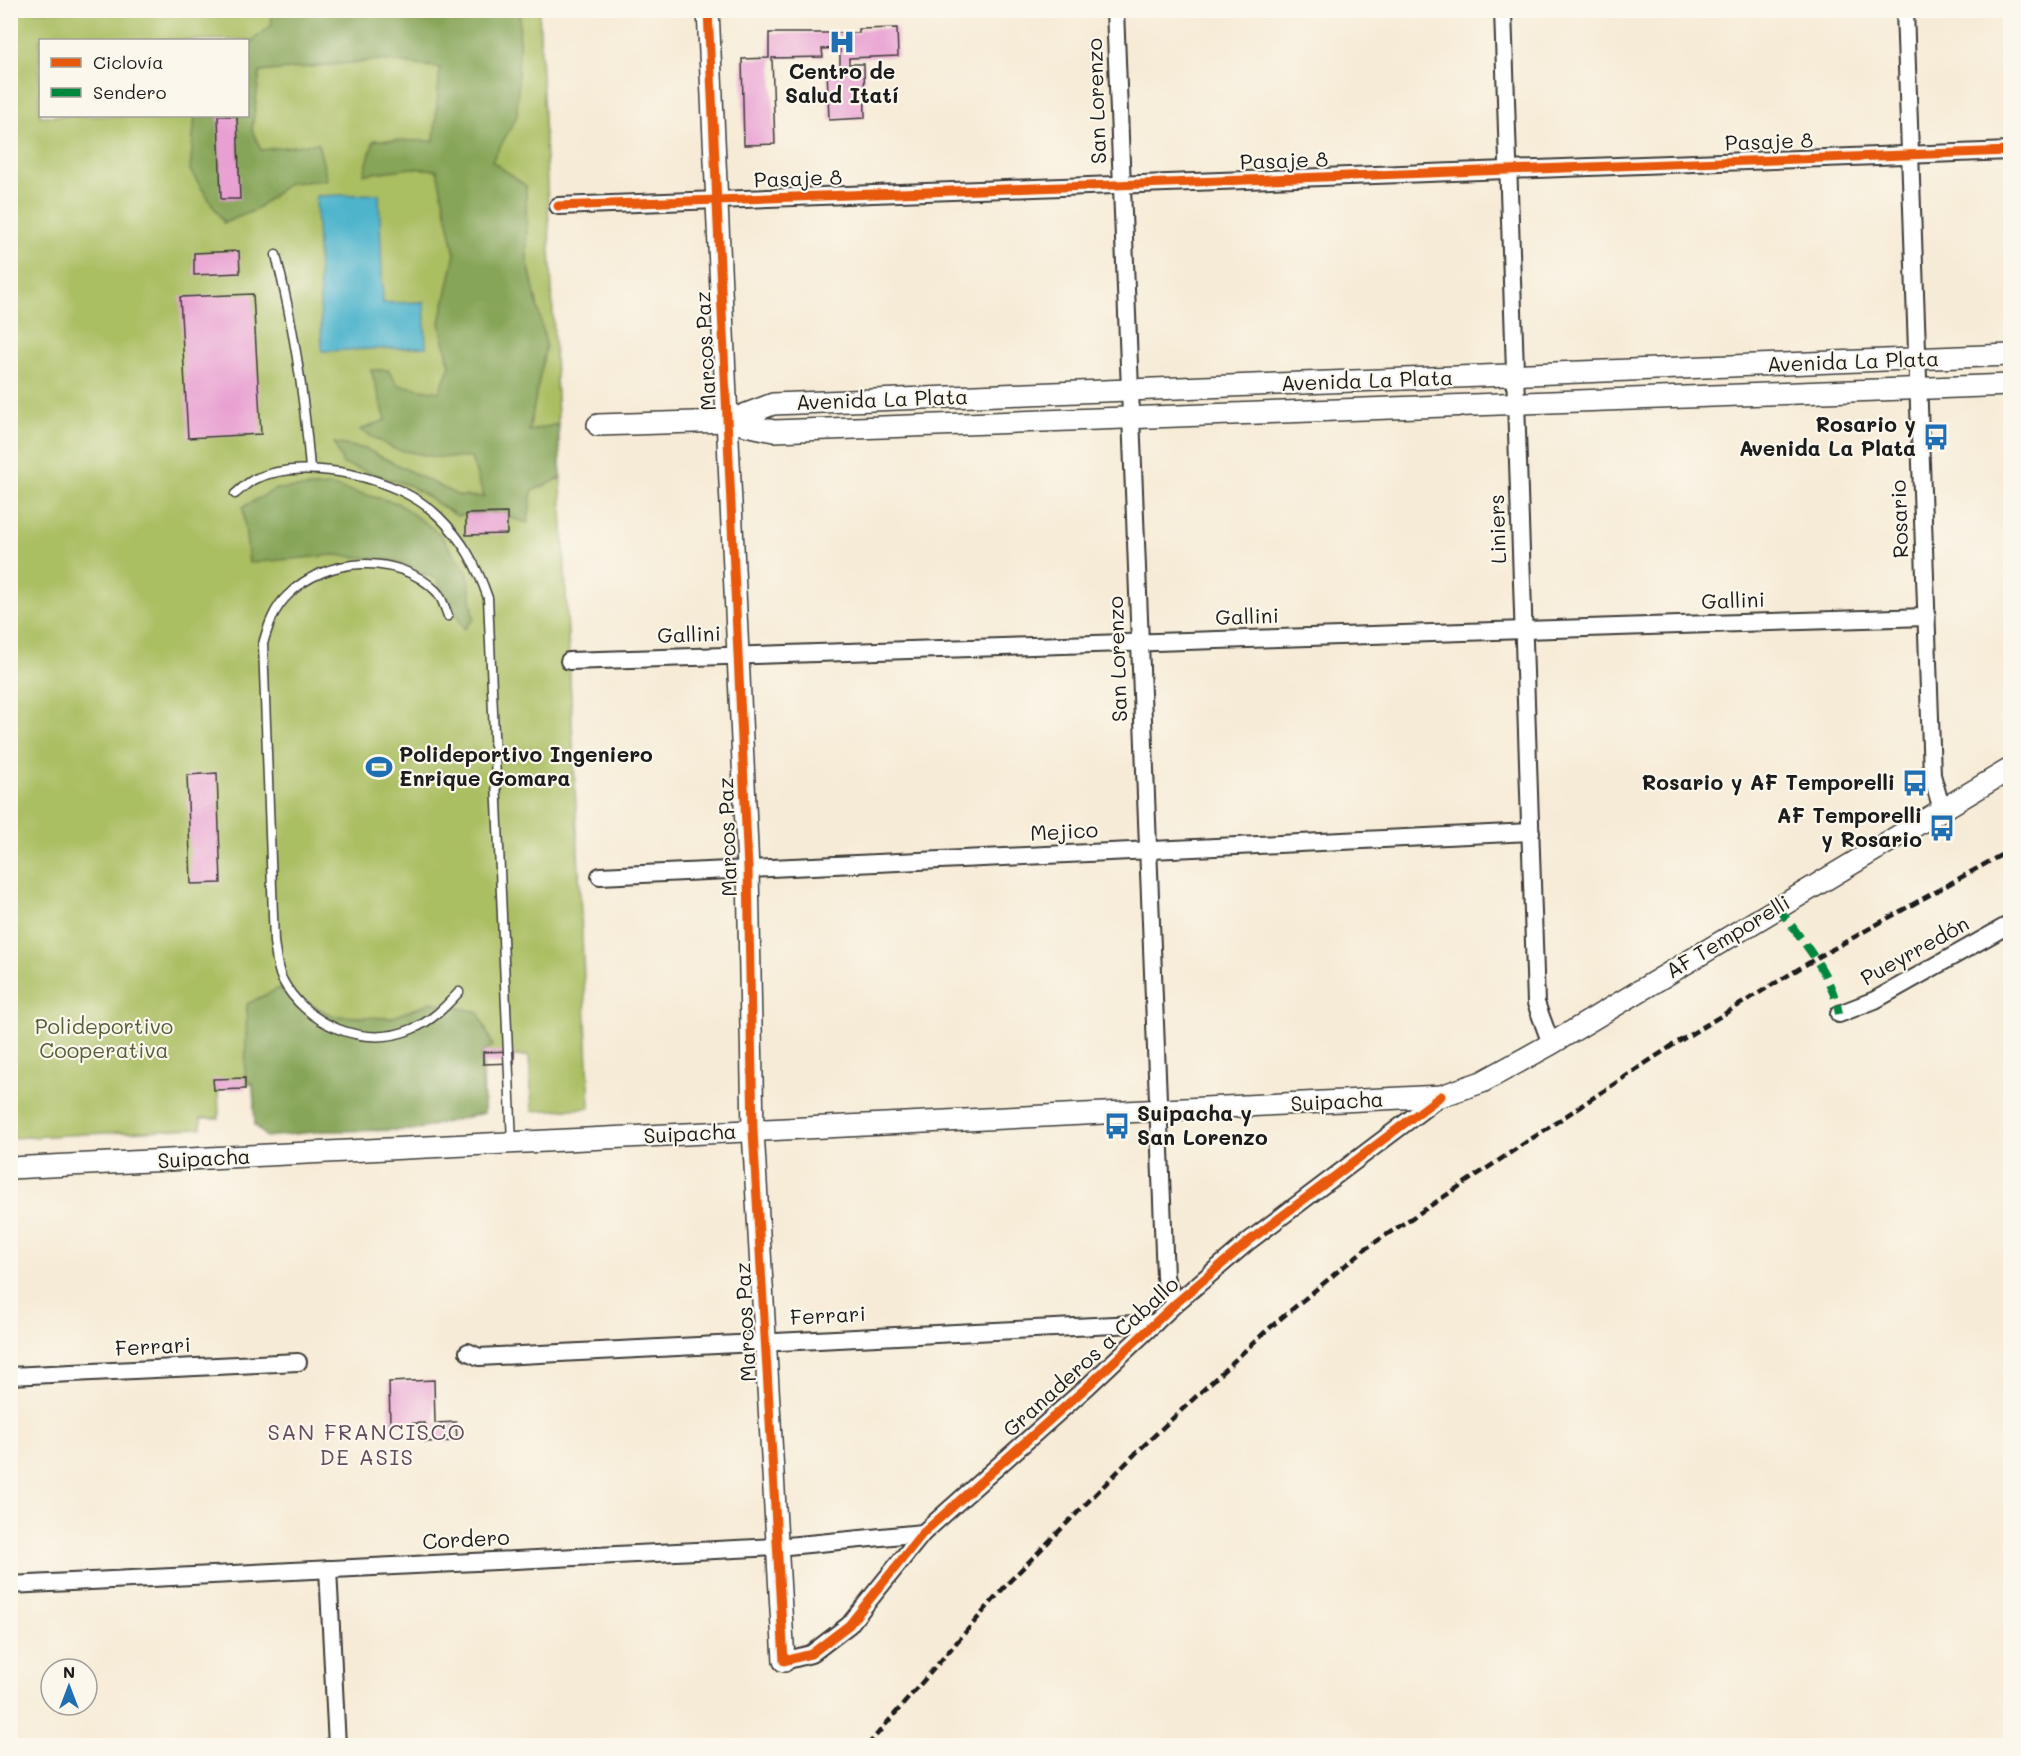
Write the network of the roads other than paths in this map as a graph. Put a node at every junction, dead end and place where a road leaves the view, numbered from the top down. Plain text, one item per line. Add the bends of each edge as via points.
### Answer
1 (708, 10) edge
2 (1115, 10) edge
3 (1503, 10) edge
4 (1905, 10) edge
5 (2010, 151) edge
6 (1910, 155) junction
7 (1508, 170) junction
8 (1122, 186) junction
9 (717, 200) junction
10 (558, 206) dead end
11 (276, 255) dead end
12 (2010, 355) edge
13 (1917, 359) junction
14 (1515, 375) junction
15 (2010, 384) edge
16 (1918, 388) junction
17 (1130, 390) junction
18 (1516, 404) junction
19 (1131, 418) junction
20 (727, 421) junction
21 (598, 425) dead end
22 (310, 468) junction
23 (235, 494) dead end
24 (448, 616) dead end
25 (1926, 617) junction
26 (1524, 630) junction
27 (1140, 643) junction
28 (738, 656) junction
29 (569, 661) dead end
30 (2010, 769) edge
31 (1942, 810) junction
32 (1531, 832) junction
33 (1149, 850) junction
34 (748, 869) junction
35 (600, 876) dead end
36 (2010, 924) edge
37 (459, 992) dead end
38 (1839, 1014) dead end
39 (1551, 1044) junction
40 (1441, 1096) junction
41 (1159, 1111) junction
42 (753, 1131) junction
43 (512, 1143) junction
44 (10, 1168) edge
45 (1175, 1304) junction
46 (1155, 1323) junction
47 (765, 1342) junction
48 (468, 1352) dead end
49 (298, 1362) dead end
50 (10, 1376) edge
51 (923, 1533) junction
52 (777, 1547) junction
53 (328, 1569) junction
54 (10, 1585) edge
55 (784, 1661) joint
56 (337, 1746) edge

1 - 9 street, Marcos Paz
2 - 8 street, San Lorenzo
3 - 7 street, Liniers
4 - 6 street, Rosario
5 - 6 street, Pasaje 8
6 - 7 street, Pasaje 8
6 - 13 street, Rosario
7 - 8 street, Pasaje 8
7 - 14 street, Liniers
8 - 9 street, Pasaje 8
8 - 17 street, San Lorenzo
9 - 10 street, Pasaje 8
9 - 20 street, Marcos Paz
11 - 22 lane via 304,389
12 - 13 street, Avenida La Plata
13 - 14 street, Avenida La Plata
13 - 16 street, Rosario
14 - 17 street, Avenida La Plata
14 - 18 street, Liniers
15 - 16 street, Avenida La Plata
16 - 18 street, Avenida La Plata
16 - 25 street, Rosario
17 - 19 street, San Lorenzo
17 - 20 street, Avenida La Plata via 773,404
18 - 19 street, Avenida La Plata
18 - 26 street, Liniers
19 - 20 street, Avenida La Plata via 774,431
19 - 27 street, San Lorenzo
20 - 21 street, Avenida La Plata
20 - 28 street, Marcos Paz
22 - 23 lane via 255,478
22 - 43 lane via 369,478 436,515 465,547 488,598
24 - 37 lane via 437,592 410,574 375,563 336,567 308,579 288,595 271,617 263,644 274,942 281,977 298,1003 322,1022 350,1034 381,1036 411,1029 438,1014
25 - 26 street, Gallini
25 - 31 street, Rosario via 1932,775
26 - 27 street, Gallini
26 - 32 street, Liniers
27 - 28 street, Gallini
27 - 33 street, San Lorenzo
28 - 29 street, Gallini
28 - 34 street, Marcos Paz
30 - 31 street, AF Temporelli
31 - 39 street, AF Temporelli
32 - 33 street, Mejico
32 - 39 street, Liniers via 1536,1003
33 - 34 street, Mejico
33 - 41 street, San Lorenzo
34 - 35 street, Mejico
34 - 42 street, Marcos Paz
36 - 38 street, Pueyrredón via 1875,1000
39 - 40 street, AF Temporelli via 1482,1082
40 - 41 street, Suipacha
40 - 45 street, Granaderos a Caballo via 1249,1241
41 - 42 street, Suipacha
41 - 45 street, San Lorenzo via 1165,1277
42 - 43 street, Suipacha
42 - 47 street, Marcos Paz
43 - 44 street, Suipacha
45 - 46 street, Granaderos a Caballo
46 - 47 street, Ferrari
46 - 51 street, Granaderos a Caballo
47 - 48 street, Ferrari via 479,1357
47 - 52 street, Marcos Paz
49 - 50 street, Ferrari
51 - 52 street, Cordero
51 - 55 street, Granaderos a Caballo via 849,1624 811,1654
52 - 53 street, Cordero
52 - 55 street, Marcos Paz
53 - 54 street, Cordero
53 - 56 street

